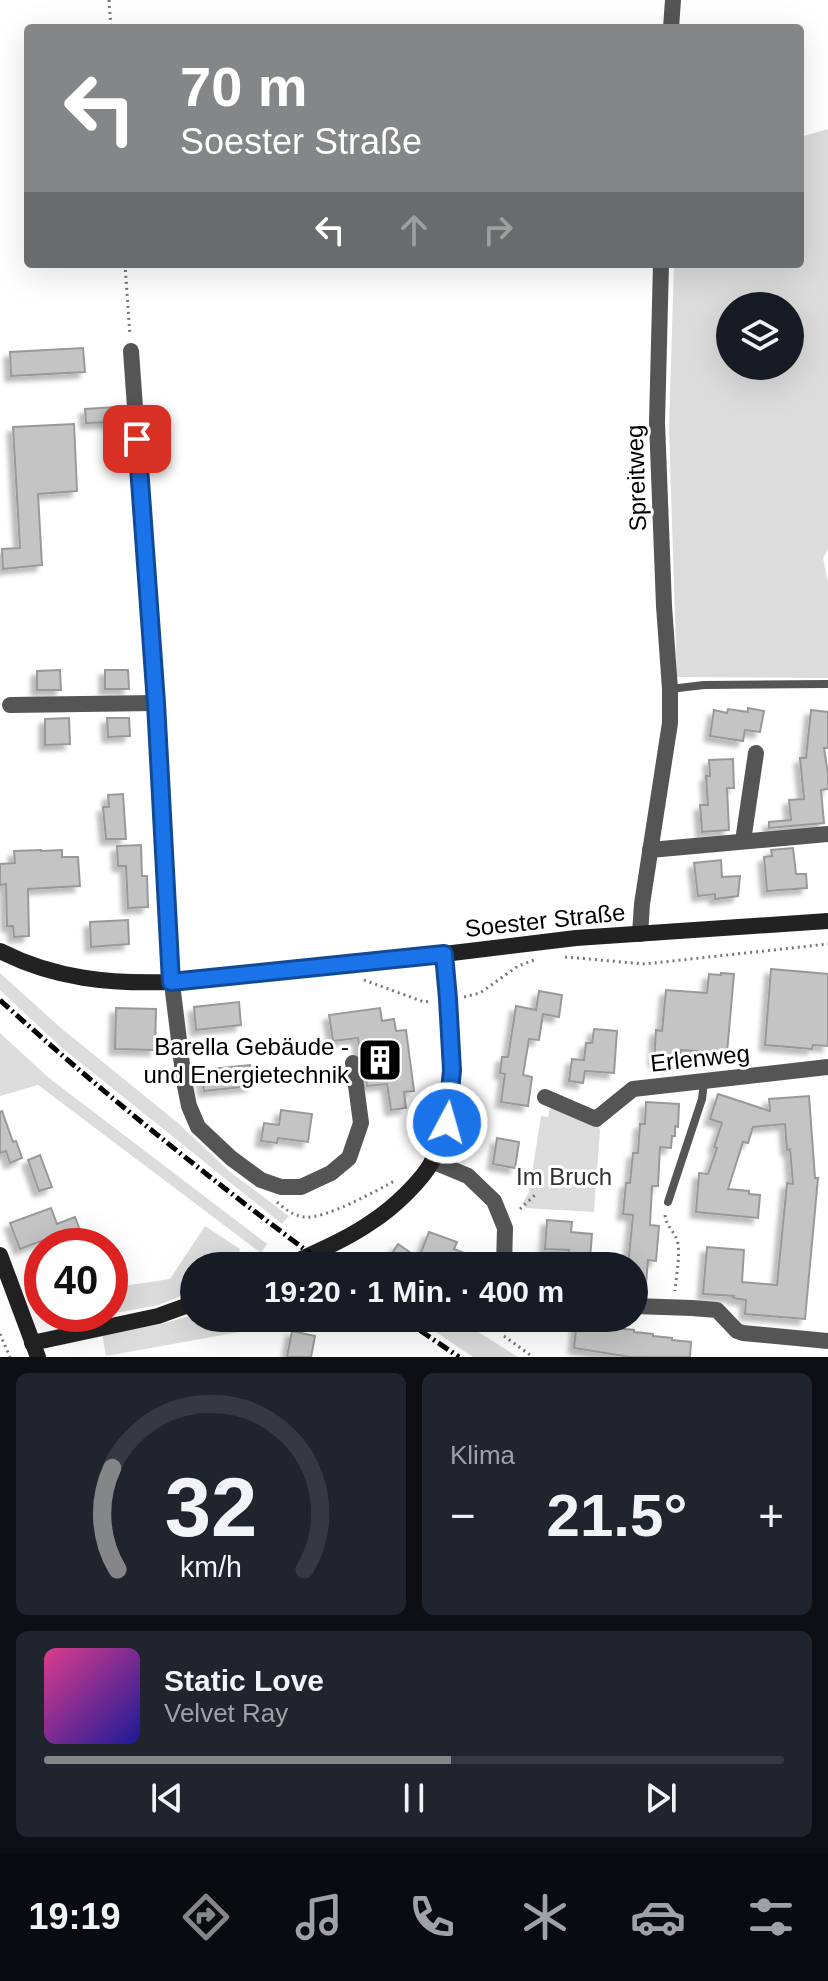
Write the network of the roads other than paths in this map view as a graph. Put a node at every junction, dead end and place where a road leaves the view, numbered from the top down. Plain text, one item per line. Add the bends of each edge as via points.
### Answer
1 (673, 0) edge
2 (671, 24) edge
3 (661, 268) edge
4 (131, 351) road end
5 (828, 684) edge
6 (670, 689) junction
7 (156, 703) junction
8 (10, 705) dead end
9 (756, 753) dead end
10 (828, 834) edge
11 (743, 841) junction
12 (650, 850) junction
13 (828, 921) edge
14 (640, 934) junction
15 (0, 951) edge
16 (444, 954) junction
17 (171, 982) junction
18 (353, 1063) dead end
19 (828, 1067) edge
20 (704, 1082) junction
21 (545, 1097) dead end
22 (432, 1161) junction
23 (668, 1202) road end
24 (316, 1252) edge
25 (504, 1252) edge
26 (0, 1255) edge
27 (648, 1307) edge
28 (180, 1308) edge
29 (828, 1341) edge
30 (35, 1350) edge

1 - 2 street
3 - 6 street, Spreitweg via 657,422
4 - 7 street
5 - 6 lane
6 - 12 street, Spreitweg via 670,723
7 - 8 street
7 - 17 street
9 - 11 street
10 - 11 street
11 - 12 street
12 - 14 street, Spreitweg
13 - 14 street, Soester Straße
14 - 16 street, Soester Straße
15 - 17 street, Soester Straße via 92,981
16 - 17 street, Soester Straße
16 - 22 street via 452,1070 447,1123
17 - 18 street via 184,1081 198,1127 261,1180 301,1187 349,1158 361,1123
19 - 20 street, Erlenweg
20 - 21 street, Erlenweg via 633,1089 596,1119
20 - 23 lane
22 - 24 street via 376,1220
22 - 25 street via 468,1176 494,1201 505,1228
26 - 30 street
27 - 29 street via 717,1310 743,1333
28 - 30 street

